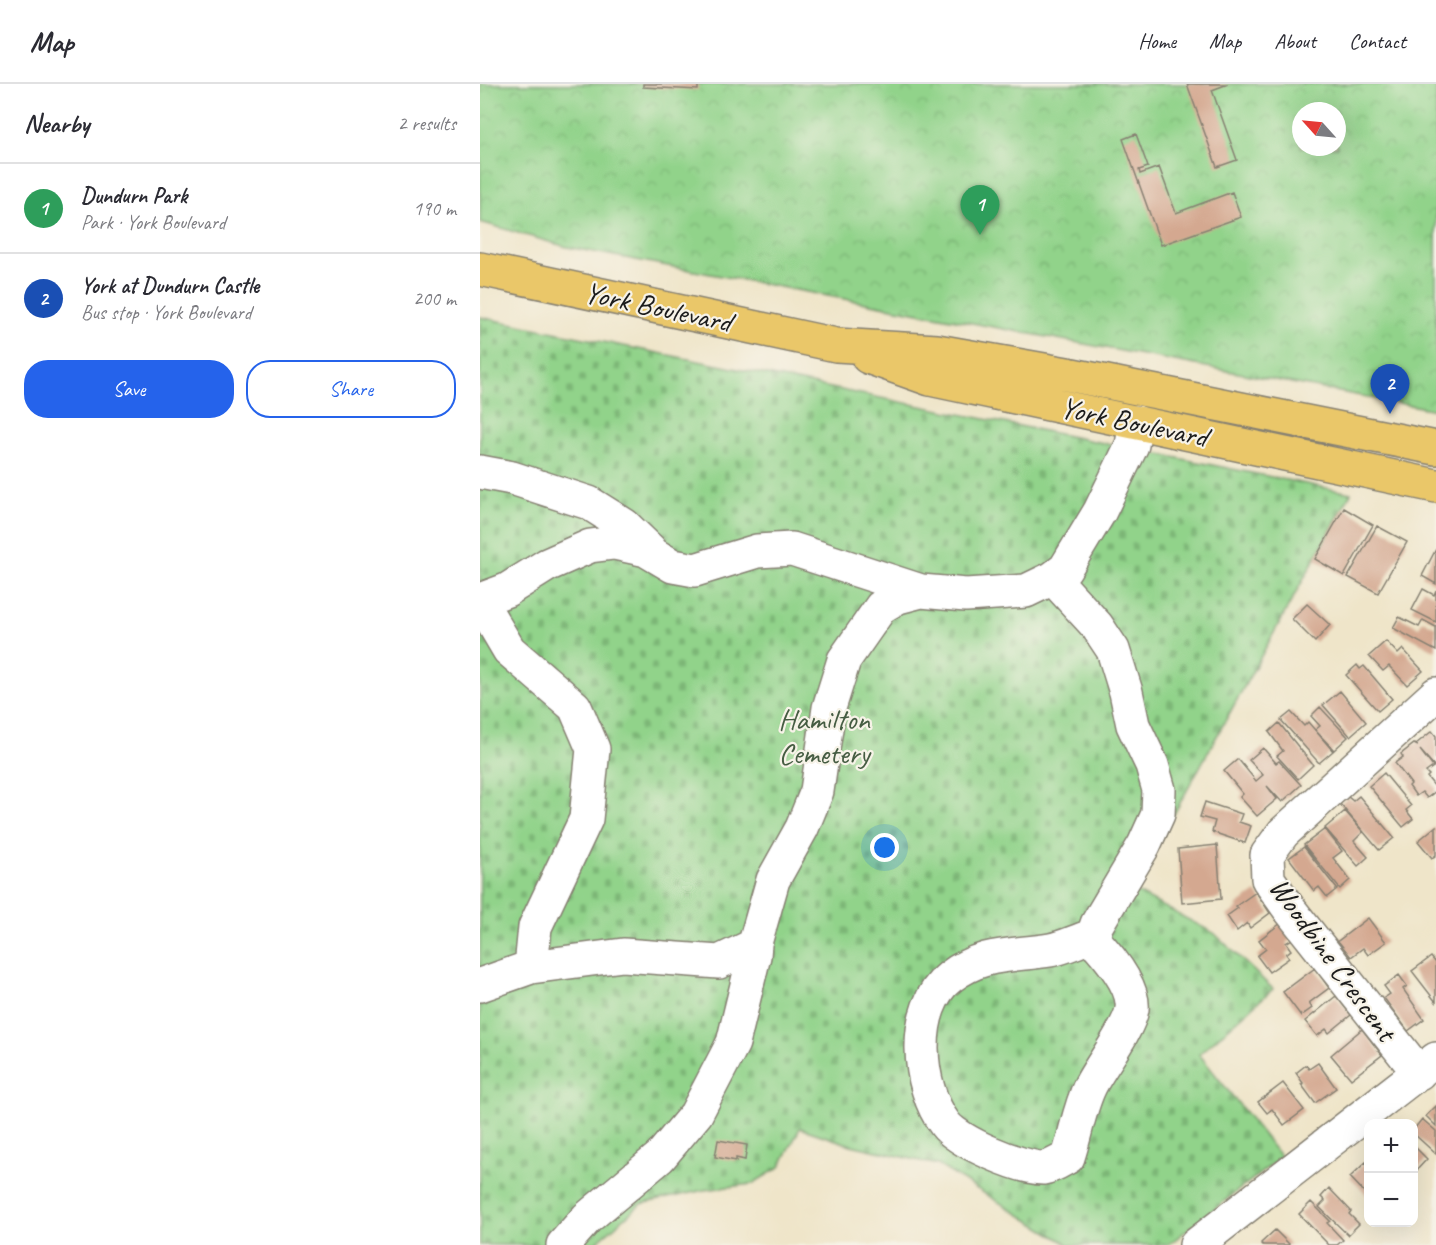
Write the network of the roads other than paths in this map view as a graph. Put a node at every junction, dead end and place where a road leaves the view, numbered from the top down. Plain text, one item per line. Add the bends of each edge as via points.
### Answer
1 (480, 268) edge
2 (836, 345) junction
3 (1136, 422) junction
4 (1436, 448) edge
5 (480, 472) edge
6 (1436, 486) edge
7 (653, 554) junction
8 (1053, 578) junction
9 (921, 591) junction
10 (480, 600) edge
11 (1436, 694) edge
12 (1092, 938) junction
13 (755, 945) junction
14 (531, 967) junction
15 (480, 985) edge
16 (1427, 1066) edge
17 (563, 1245) edge
18 (1196, 1245) edge

1 - 2 main road, York Boulevard
2 - 3 main road, York Boulevard via 930,380
2 - 4 main road, York Boulevard via 937,351
3 - 6 main road, York Boulevard
3 - 8 street via 1132,445 1100,511 1065,569
5 - 7 street via 589,502 624,525
7 - 9 street via 673,566 695,570 757,550 792,549
7 - 10 street via 614,543 590,546
8 - 9 street via 1026,591 966,596
8 - 12 street via 1097,626 1113,650 1133,725 1159,790 1158,814 1144,845
9 - 13 street via 881,607 844,660 829,708 817,791 773,880
10 - 14 street via 509,650 575,707 593,749 586,819 535,927
11 - 16 street, Woodbine Crescent via 1283,832 1268,855 1268,879 1279,894
12 - 12 street via 1052,950 1001,954 977,961 949,978 929,1003 922,1035 928,1095 946,1126 972,1144 1007,1160 1043,1168 1068,1157 1090,1086 1132,1008 1127,986 1112,959
13 - 14 street via 719,962 622,955
13 - 17 street via 733,1044 696,1114 660,1157 587,1218
14 - 15 street
16 - 18 street

